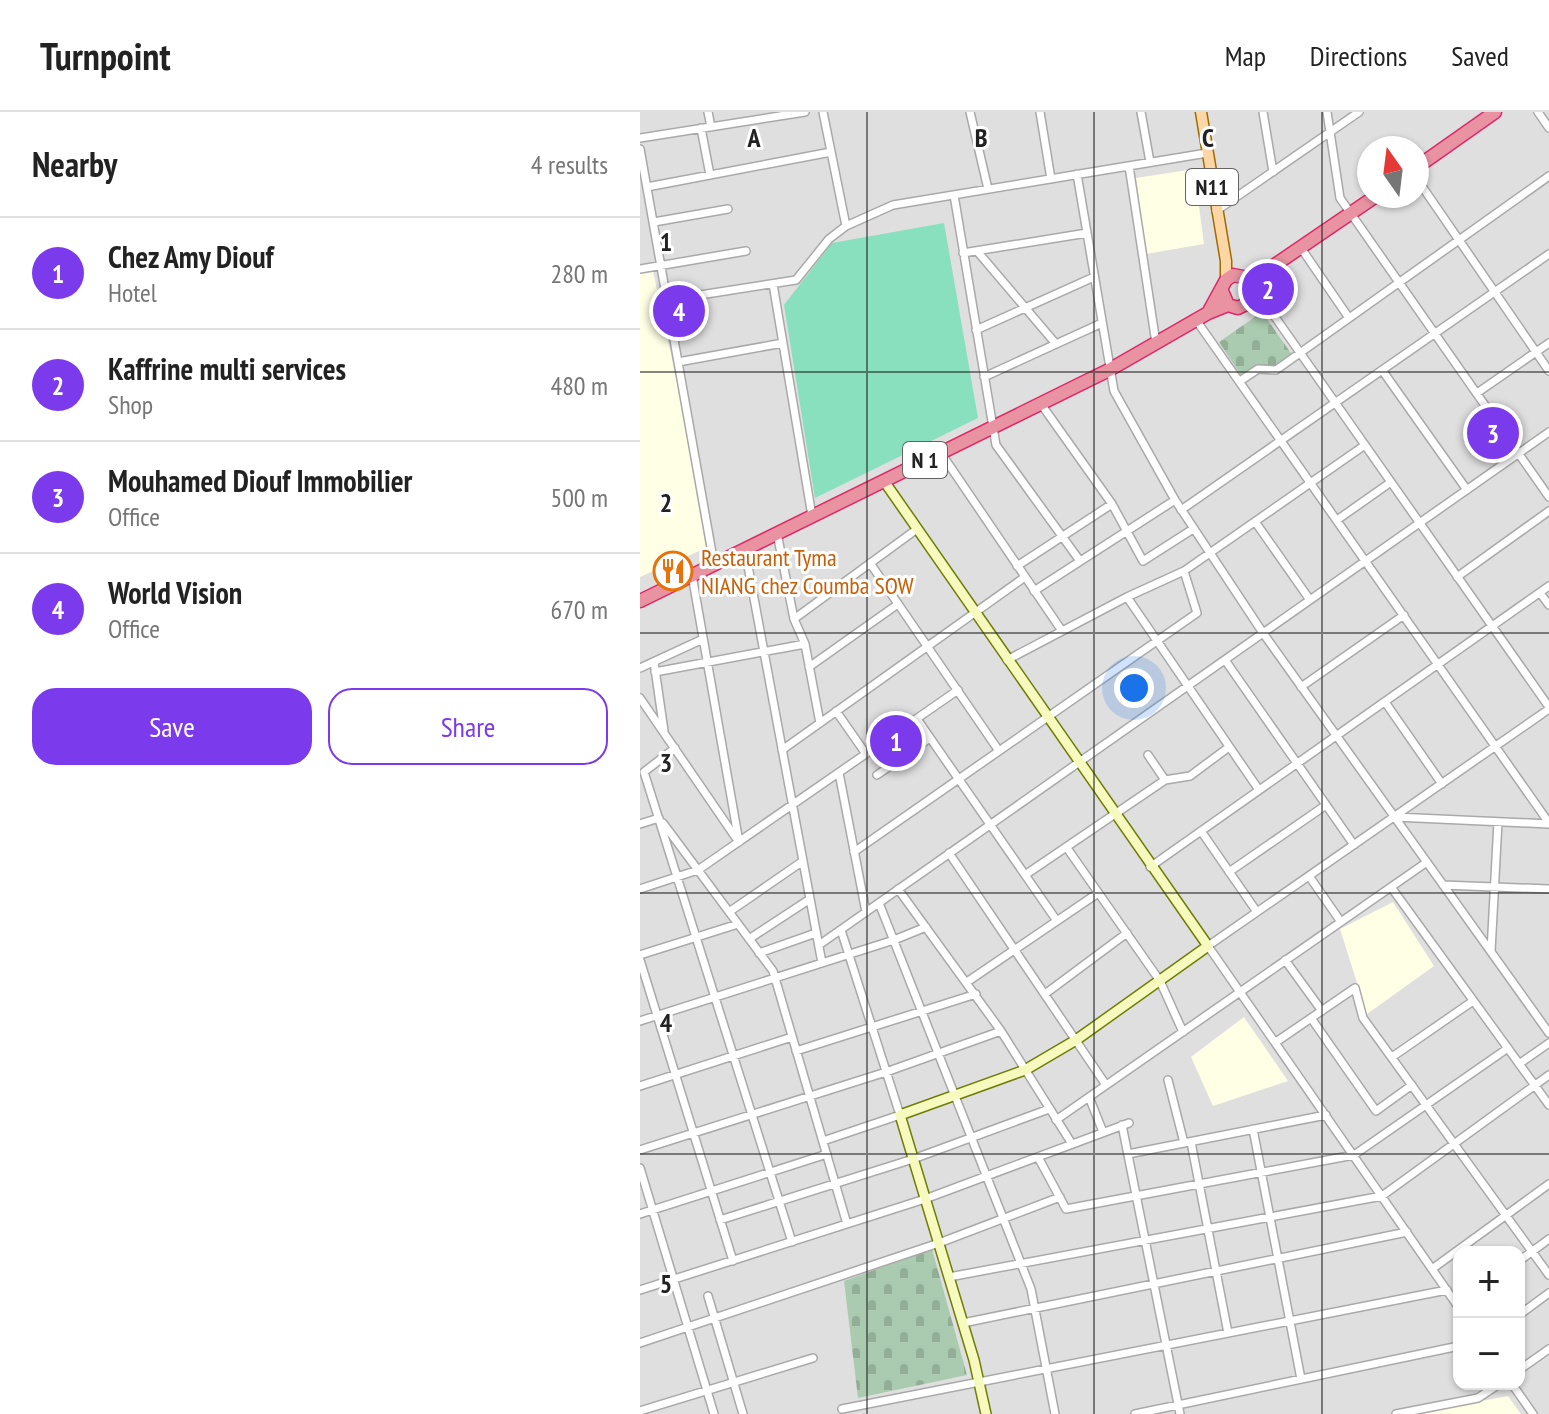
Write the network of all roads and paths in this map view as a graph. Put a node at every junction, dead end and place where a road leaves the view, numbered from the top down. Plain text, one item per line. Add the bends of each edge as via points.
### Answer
1 (708, 112) edge
2 (805, 112) edge
3 (823, 112) edge
4 (970, 112) edge
5 (1040, 112) edge
6 (1141, 112) edge
7 (1201, 112) edge
8 (1263, 112) edge
9 (1327, 112) edge
10 (1359, 112) edge
11 (1495, 112) edge
12 (1538, 112) edge
13 (776, 114) edge
14 (711, 127) junction
15 (701, 128) junction
16 (1549, 128) edge
17 (1331, 132) junction
18 (640, 138) edge
19 (640, 149) edge
20 (831, 152) junction
21 (1207, 153) junction
22 (1429, 159) edge
23 (1150, 162) junction
24 (1129, 166) junction
25 (1273, 172) junction
26 (1077, 174) junction
27 (710, 175) junction
28 (1549, 176) edge
29 (1051, 179) junction
30 (647, 187) junction
31 (988, 189) junction
32 (954, 195) junction
33 (1429, 196) edge
34 (1359, 208) edge
35 (728, 209) dead end
36 (651, 210) junction
37 (1216, 211) junction
38 (640, 212) edge
39 (1351, 214) junction
40 (654, 222) junction
41 (846, 226) junction
42 (1087, 233) junction
43 (1459, 240) junction
44 (1301, 248) junction
45 (746, 251) dead end
46 (977, 251) junction
47 (963, 253) junction
48 (1549, 254) edge
49 (662, 265) junction
50 (640, 269) edge
51 (1094, 277) junction
52 (1399, 283) junction
53 (773, 284) junction
54 (1240, 285) junction
55 (1495, 292) junction
56 (668, 300) junction
57 (1228, 305) junction
58 (1025, 308) junction
59 (1202, 316) junction
60 (1349, 318) junction
61 (1102, 323) junction
62 (976, 330) junction
63 (1435, 334) junction
64 (783, 343) junction
65 (1156, 343) junction
66 (1549, 343) edge
67 (1056, 344) junction
68 (1536, 352) junction
69 (1300, 353) junction
70 (678, 362) junction
71 (1109, 370) junction
72 (1382, 370) junction
73 (1549, 371) edge
74 (984, 377) junction
75 (1240, 381) junction
76 (1477, 393) junction
77 (1335, 403) junction
78 (1041, 404) junction
79 (993, 427) junction
80 (1549, 432) edge
81 (1281, 441) junction
82 (1365, 445) junction
83 (941, 453) junction
84 (1519, 453) junction
85 (884, 481) junction
86 (1391, 482) junction
87 (1311, 484) junction
88 (1467, 490) junction
89 (1549, 497) edge
90 (1175, 500) junction
91 (1112, 504) junction
92 (1181, 510) junction
93 (1549, 511) edge
94 (812, 516) junction
95 (1337, 520) junction
96 (1256, 523) junction
97 (1420, 523) junction
98 (917, 529) junction
99 (1193, 529) junction
100 (1127, 531) junction
101 (777, 533) junction
102 (1062, 536) junction
103 (745, 547) junction
104 (1211, 555) junction
105 (1080, 561) junction
106 (1366, 561) junction
107 (870, 563) junction
108 (714, 564) junction
109 (1017, 566) junction
110 (1184, 571) junction
111 (692, 575) junction
112 (1025, 577) junction
113 (1457, 577) junction
114 (1549, 586) edge
115 (1034, 591) junction
116 (1540, 593) junction
117 (1127, 597) junction
118 (1310, 600) junction
119 (640, 601) edge
120 (898, 604) junction
121 (1549, 605) edge
122 (975, 613) junction
123 (1404, 615) junction
124 (794, 619) junction
125 (1492, 626) junction
126 (1062, 631) junction
127 (1263, 633) junction
128 (703, 639) junction
129 (1157, 640) junction
130 (805, 644) junction
131 (928, 647) junction
132 (764, 652) junction
133 (1007, 660) junction
134 (1225, 660) junction
135 (654, 662) junction
136 (707, 662) junction
137 (1438, 664) junction
138 (809, 667) junction
139 (640, 668) edge
140 (655, 672) junction
141 (1188, 686) junction
142 (1301, 687) junction
143 (958, 690) junction
144 (640, 698) edge
145 (1385, 702) junction
146 (1549, 708) edge
147 (836, 711) junction
148 (1047, 717) junction
149 (917, 719) junction
150 (820, 723) junction
151 (664, 733) junction
152 (1336, 736) junction
153 (930, 738) junction
154 (1496, 746) junction
155 (1229, 747) junction
156 (675, 748) junction
157 (782, 750) junction
158 (999, 751) junction
159 (866, 754) junction
160 (1148, 755) dead end
161 (1079, 763) junction
162 (1297, 764) junction
163 (839, 773) junction
164 (877, 775) dead end
165 (959, 779) junction
166 (1165, 780) junction
167 (1442, 784) junction
168 (1259, 790) junction
169 (1326, 805) junction
170 (793, 807) junction
171 (1115, 815) junction
172 (1394, 817) junction
173 (659, 818) junction
174 (1498, 822) junction
175 (640, 824) edge
176 (1549, 824) edge
177 (990, 825) junction
178 (1201, 831) junction
179 (739, 842) junction
180 (1354, 845) junction
181 (1067, 848) junction
182 (854, 852) junction
183 (949, 853) junction
184 (803, 861) junction
185 (1427, 862) junction
186 (1150, 867) junction
187 (698, 870) junction
188 (1229, 872) junction
189 (1025, 875) junction
190 (1309, 876) junction
191 (678, 877) junction
192 (1443, 885) junction
193 (1391, 887) junction
194 (1494, 887) junction
195 (640, 889) edge
196 (898, 889) junction
197 (1549, 889) edge
198 (1098, 893) junction
199 (810, 899) junction
200 (879, 903) junction
201 (729, 912) junction
202 (866, 912) junction
203 (1257, 912) junction
204 (1057, 921) junction
205 (1341, 922) junction
206 (738, 924) junction
207 (926, 927) junction
208 (841, 930) junction
209 (816, 933) junction
210 (1127, 933) junction
211 (697, 937) junction
212 (749, 939) junction
213 (894, 940) junction
214 (819, 945) junction
215 (1208, 946) junction
216 (1015, 949) junction
217 (1491, 952) junction
218 (759, 953) junction
219 (849, 955) junction
220 (640, 958) edge
221 (1285, 960) junction
222 (822, 963) junction
223 (775, 978) junction
224 (1160, 981) junction
225 (967, 982) junction
226 (1241, 991) junction
227 (976, 994) junction
228 (1045, 994) junction
229 (715, 997) junction
230 (1473, 1001) junction
231 (922, 1011) junction
232 (1322, 1011) junction
233 (657, 1016) junction
234 (1311, 1018) junction
235 (640, 1021) edge
236 (872, 1027) junction
237 (1001, 1031) junction
238 (1183, 1032) junction
239 (1549, 1033) edge
240 (792, 1037) junction
241 (1076, 1040) junction
242 (1276, 1042) junction
243 (1549, 1043) edge
244 (1508, 1048) junction
245 (796, 1051) junction
246 (938, 1053) junction
247 (734, 1056) junction
248 (1392, 1057) junction
249 (1519, 1064) junction
250 (1025, 1070) junction
251 (886, 1072) junction
252 (675, 1075) junction
253 (1549, 1075) edge
254 (1168, 1080) dead end
255 (1106, 1085) junction
256 (1412, 1085) junction
257 (640, 1086) edge
258 (1535, 1086) junction
259 (955, 1095) junction
260 (810, 1096) junction
261 (1089, 1097) junction
262 (1426, 1105) junction
263 (1549, 1105) edge
264 (1049, 1109) junction
265 (752, 1114) junction
266 (900, 1115) junction
267 (1326, 1115) junction
268 (1056, 1120) junction
269 (1253, 1129) junction
270 (1103, 1132) junction
271 (693, 1133) junction
272 (971, 1137) junction
273 (823, 1141) junction
274 (1188, 1142) junction
275 (1072, 1144) junction
276 (1454, 1144) junction
277 (640, 1150) edge
278 (827, 1154) junction
279 (1128, 1154) junction
280 (1354, 1155) junction
281 (1038, 1157) junction
282 (913, 1159) junction
283 (640, 1168) edge
284 (770, 1172) junction
285 (1261, 1173) junction
286 (987, 1176) junction
287 (835, 1183) junction
288 (1200, 1184) junction
289 (1549, 1184) edge
290 (711, 1191) junction
291 (1136, 1196) junction
292 (1382, 1196) junction
293 (1060, 1197) junction
294 (925, 1199) junction
295 (779, 1201) junction
296 (653, 1210) junction
297 (640, 1214) edge
298 (1506, 1215) junction
299 (1270, 1217) junction
300 (1003, 1219) junction
301 (720, 1220) junction
302 (847, 1224) junction
303 (1208, 1228) junction
304 (1407, 1232) junction
305 (1549, 1239) edge
306 (1145, 1240) junction
307 (792, 1242) junction
308 (939, 1243) junction
309 (1532, 1252) junction
310 (1525, 1257) edge
311 (1278, 1259) junction
312 (733, 1261) junction
313 (1021, 1263) junction
314 (1432, 1269) junction
315 (1216, 1271) junction
316 (1549, 1275) edge
317 (949, 1277) junction
318 (674, 1279) junction
319 (1154, 1284) junction
320 (640, 1290) edge
321 (1447, 1290) junction
322 (1549, 1293) edge
323 (708, 1296) dead end
324 (1453, 1298) edge
325 (1034, 1308) junction
326 (1525, 1311) edge
327 (715, 1318) junction
328 (1290, 1321) junction
329 (963, 1323) junction
330 (688, 1327) junction
331 (1228, 1333) junction
332 (640, 1343) edge
333 (1166, 1345) junction
334 (1453, 1347) edge
335 (1549, 1349) edge
336 (813, 1358) dead end
337 (1525, 1366) edge
338 (1046, 1369) junction
339 (1301, 1379) junction
340 (734, 1382) junction
341 (979, 1382) junction
342 (707, 1390) junction
343 (1490, 1390) edge
344 (1516, 1390) edge
345 (842, 1409) dead end
346 (1179, 1410) edge
347 (640, 1412) edge
348 (714, 1414) edge
349 (743, 1414) edge
350 (986, 1414) edge
351 (1055, 1414) edge
352 (1135, 1414) edge
353 (1396, 1414) edge
354 (1533, 1414) edge

1 - 14 street
2 - 13 street
3 - 20 street
4 - 31 street
5 - 29 street
6 - 23 street
7 - 21 main road, N11
8 - 25 street
9 - 17 street
10 - 17 street
11 - 22 highway
12 - 16 street
13 - 14 street
14 - 15 street
15 - 18 street
15 - 27 street
17 - 25 street
17 - 39 street via 1340,198
19 - 30 street
20 - 27 street
20 - 41 street
21 - 23 street
21 - 37 main road, N11
23 - 24 street
24 - 26 street
24 - 65 street
25 - 37 street
26 - 29 street
26 - 42 street
27 - 30 street
28 - 43 street
29 - 31 street
30 - 36 street
31 - 32 street
32 - 41 street via 893,205
32 - 47 street
33 - 43 street
34 - 39 highway, N 1
35 - 40 street
36 - 38 street
36 - 40 street
37 - 54 main road, N11 via 1226,261
39 - 44 highway, N 1
39 - 52 street
40 - 49 street
41 - 53 street via 796,280
42 - 46 street
42 - 51 street
43 - 52 street
43 - 55 street
44 - 54 highway, N 1
44 - 60 street
45 - 49 street
46 - 47 street
46 - 58 street
47 - 62 street
48 - 55 street
49 - 50 street
49 - 56 street
51 - 58 street
51 - 61 street
52 - 60 street
52 - 63 street
53 - 56 street
53 - 64 street
54 - 57 highway
54 - 57 highway via 1243,307
54 - 59 highway, N 1
54 - 69 street via 1268,307
55 - 63 street
55 - 68 street
56 - 70 street
57 - 59 highway, N 1
58 - 62 street
58 - 67 street
59 - 65 highway, N 1
59 - 75 street
60 - 69 street
61 - 67 street
61 - 71 street
62 - 74 street
63 - 72 street
63 - 76 street
64 - 70 street
64 - 94 street
65 - 71 highway, N 1
66 - 68 street
67 - 74 street
68 - 73 street
68 - 76 street
69 - 75 street via 1276,370 1258,369
69 - 77 street
70 - 108 street
71 - 78 highway, N 1
71 - 90 street via 1114,391
72 - 77 street
72 - 88 street
74 - 79 street
75 - 81 street
76 - 84 street
77 - 81 street
77 - 82 street
78 - 79 highway, N 1
78 - 91 street
79 - 83 highway, N 1
79 - 102 street via 996,445
80 - 84 street
81 - 87 street
81 - 92 street
82 - 86 street
82 - 87 street
83 - 85 highway, N 1
83 - 109 street
84 - 88 street
84 - 89 street
85 - 94 highway, N 1
85 - 98 main road
86 - 95 street
86 - 97 street
87 - 95 street
87 - 96 street
88 - 97 street
90 - 92 street
90 - 100 street
91 - 100 street
91 - 102 street
92 - 99 street
93 - 113 street
94 - 101 highway, N 1
95 - 106 street
96 - 104 street
96 - 118 street
97 - 106 street
97 - 113 street
98 - 107 street
98 - 122 main road
99 - 100 street via 1143,561
99 - 104 street
100 - 105 street
101 - 103 highway, N 1
101 - 124 street
102 - 105 street
102 - 109 street
103 - 108 highway, N 1
103 - 132 street
104 - 110 street
104 - 127 street
105 - 115 street
106 - 118 street
106 - 123 street
107 - 120 street
107 - 124 street
108 - 111 highway, N 1
109 - 112 street
110 - 117 street
110 - 129 street via 1197,613
111 - 119 highway, N 1
111 - 128 street
112 - 115 street
112 - 122 street
113 - 125 street
114 - 116 street
115 - 126 street
116 - 121 street
116 - 125 street
117 - 126 street
117 - 129 street
118 - 127 street
120 - 131 street
120 - 138 street
122 - 131 street
122 - 133 main road
123 - 137 street
123 - 142 street
124 - 130 street
125 - 137 street
125 - 146 street
126 - 133 street
127 - 134 street
127 - 142 street
128 - 135 street
128 - 136 street
129 - 141 street
129 - 148 street
130 - 132 street
130 - 138 street
131 - 143 street
131 - 147 street
132 - 136 street
132 - 157 street
133 - 148 main road
134 - 141 street
134 - 162 street
135 - 139 street
135 - 140 street
136 - 140 street
136 - 179 street
137 - 145 street
137 - 154 street
138 - 150 street
140 - 151 street
141 - 155 street
141 - 161 street
142 - 152 street
143 - 149 street
143 - 158 street
144 - 151 street
145 - 152 street
145 - 167 street
146 - 154 street
147 - 150 street
147 - 159 street
148 - 158 street
148 - 161 main road
149 - 153 street
149 - 159 street
150 - 157 street
151 - 156 street
152 - 162 street
152 - 172 street
153 - 164 street
153 - 165 street
154 - 167 street
154 - 176 street
155 - 166 street via 1190,776
155 - 168 street
156 - 173 street via 644,772
156 - 179 street
157 - 170 street
158 - 165 street
159 - 163 street
160 - 166 street
161 - 171 main road
161 - 177 street
162 - 168 street
162 - 169 street
163 - 170 street
163 - 182 street
165 - 177 street
165 - 182 street
166 - 171 street
167 - 172 street
168 - 178 street
169 - 180 street
169 - 188 street
170 - 179 street
170 - 184 street
171 - 181 street
171 - 186 main road
172 - 174 street
172 - 180 street
172 - 185 street
173 - 175 street
173 - 187 street
173 - 191 street
174 - 176 street
174 - 194 street
177 - 183 street
177 - 189 street
178 - 186 street
178 - 188 street
179 - 187 street
180 - 190 street
181 - 189 street
181 - 198 street
182 - 202 street
183 - 196 street
183 - 216 street
184 - 199 street
184 - 201 street
185 - 192 street
185 - 193 street
186 - 215 main road
187 - 191 street
187 - 201 street
188 - 203 street
189 - 204 street
190 - 203 street
190 - 205 street
191 - 195 street
191 - 211 street
192 - 194 street
192 - 217 street
193 - 205 street
193 - 230 street
194 - 197 street
194 - 217 street
196 - 200 street
196 - 207 street
198 - 204 street
198 - 210 street
199 - 209 street
199 - 212 street
200 - 202 street
200 - 213 street
201 - 206 street
202 - 208 street
203 - 215 street
204 - 216 street
205 - 221 street
206 - 211 street
206 - 212 street
207 - 213 street
207 - 225 street
208 - 214 street
208 - 219 street
209 - 214 street
209 - 218 street
210 - 224 street
210 - 228 street
211 - 220 street
211 - 229 street
212 - 218 street
213 - 219 street
213 - 231 street
214 - 222 street
215 - 224 main road
215 - 226 street
216 - 225 street
216 - 228 street
217 - 239 street
218 - 223 street
219 - 222 street
219 - 236 street
220 - 233 street
221 - 226 street
221 - 232 street
222 - 223 street
223 - 229 street
223 - 240 street
224 - 238 street
224 - 241 main road
225 - 227 street
226 - 238 street
226 - 242 street
227 - 231 street
227 - 237 street
228 - 241 street
229 - 233 street
229 - 247 street
230 - 244 street
230 - 248 street
231 - 236 street
231 - 246 street
232 - 234 street
232 - 248 street via 1355,988 1363,1018
233 - 235 street
233 - 252 street
234 - 242 street
234 - 256 street via 1376,1111
236 - 245 street
236 - 251 street
237 - 246 street
237 - 250 street
238 - 255 street
240 - 245 street
240 - 247 street
241 - 250 main road
241 - 255 street
242 - 267 street
243 - 249 street
244 - 249 street
244 - 262 street
245 - 260 street
246 - 251 street
246 - 259 street
247 - 252 street
247 - 265 street
248 - 256 street
249 - 258 street
250 - 259 main road
250 - 264 street
251 - 260 street
251 - 266 street
252 - 257 street
252 - 271 street
253 - 258 street
254 - 274 street
255 - 261 street
256 - 262 street
258 - 263 street
258 - 276 street
259 - 266 main road
259 - 272 street
260 - 265 street
260 - 273 street
261 - 268 street
261 - 270 street
262 - 276 street
262 - 280 street
264 - 268 street
264 - 272 street
265 - 271 street
265 - 284 street
266 - 273 street
266 - 282 main road
267 - 269 street
267 - 280 street
268 - 275 street
269 - 274 street
269 - 285 street
270 - 275 street
270 - 279 street via 1126,1124
271 - 277 street
271 - 290 street
272 - 282 street
272 - 286 street
273 - 278 street
274 - 279 street
274 - 288 street
275 - 281 street
276 - 292 street
276 - 298 street
278 - 284 street
278 - 287 street
279 - 291 street
280 - 285 street
280 - 292 street
281 - 286 street
281 - 293 street
282 - 287 street
282 - 294 main road
283 - 296 street
284 - 290 street
284 - 295 street
285 - 288 street
285 - 299 street
286 - 294 street
286 - 300 street
287 - 295 street
287 - 302 street
288 - 291 street
288 - 303 street
289 - 298 street
290 - 296 street
290 - 301 street
291 - 293 street via 1066,1209
291 - 306 street
292 - 299 street
292 - 304 street
293 - 300 street
294 - 302 street
294 - 308 main road
295 - 301 street
295 - 307 street
296 - 297 street
296 - 318 street
298 - 309 street
298 - 314 street
299 - 303 street
299 - 311 street
300 - 308 street
300 - 313 street
301 - 312 street
302 - 307 street
303 - 306 street
303 - 315 street
304 - 311 street
304 - 314 street
305 - 309 street
306 - 313 street
306 - 319 street
307 - 312 street
308 - 317 main road
308 - 327 street
309 - 310 street
309 - 316 street
311 - 315 street
311 - 328 street
312 - 318 street
313 - 317 street
313 - 325 street
314 - 321 street
315 - 319 street
315 - 331 street
317 - 329 main road
318 - 320 street
318 - 330 street
319 - 325 street
319 - 333 street
321 - 324 street
321 - 328 street
322 - 326 street
323 - 327 street
325 - 329 street
325 - 338 street
327 - 330 street
327 - 340 street
328 - 331 street
328 - 339 street
329 - 341 main road
330 - 332 street
330 - 342 street
331 - 333 street
333 - 338 street
333 - 346 street
334 - 339 street
335 - 337 street
336 - 340 street
338 - 341 street
338 - 351 street
339 - 346 street
340 - 342 street
340 - 349 street
341 - 345 street
341 - 350 main road
342 - 347 street
342 - 348 street
343 - 353 street via 1478,1398
344 - 354 street
346 - 352 street

